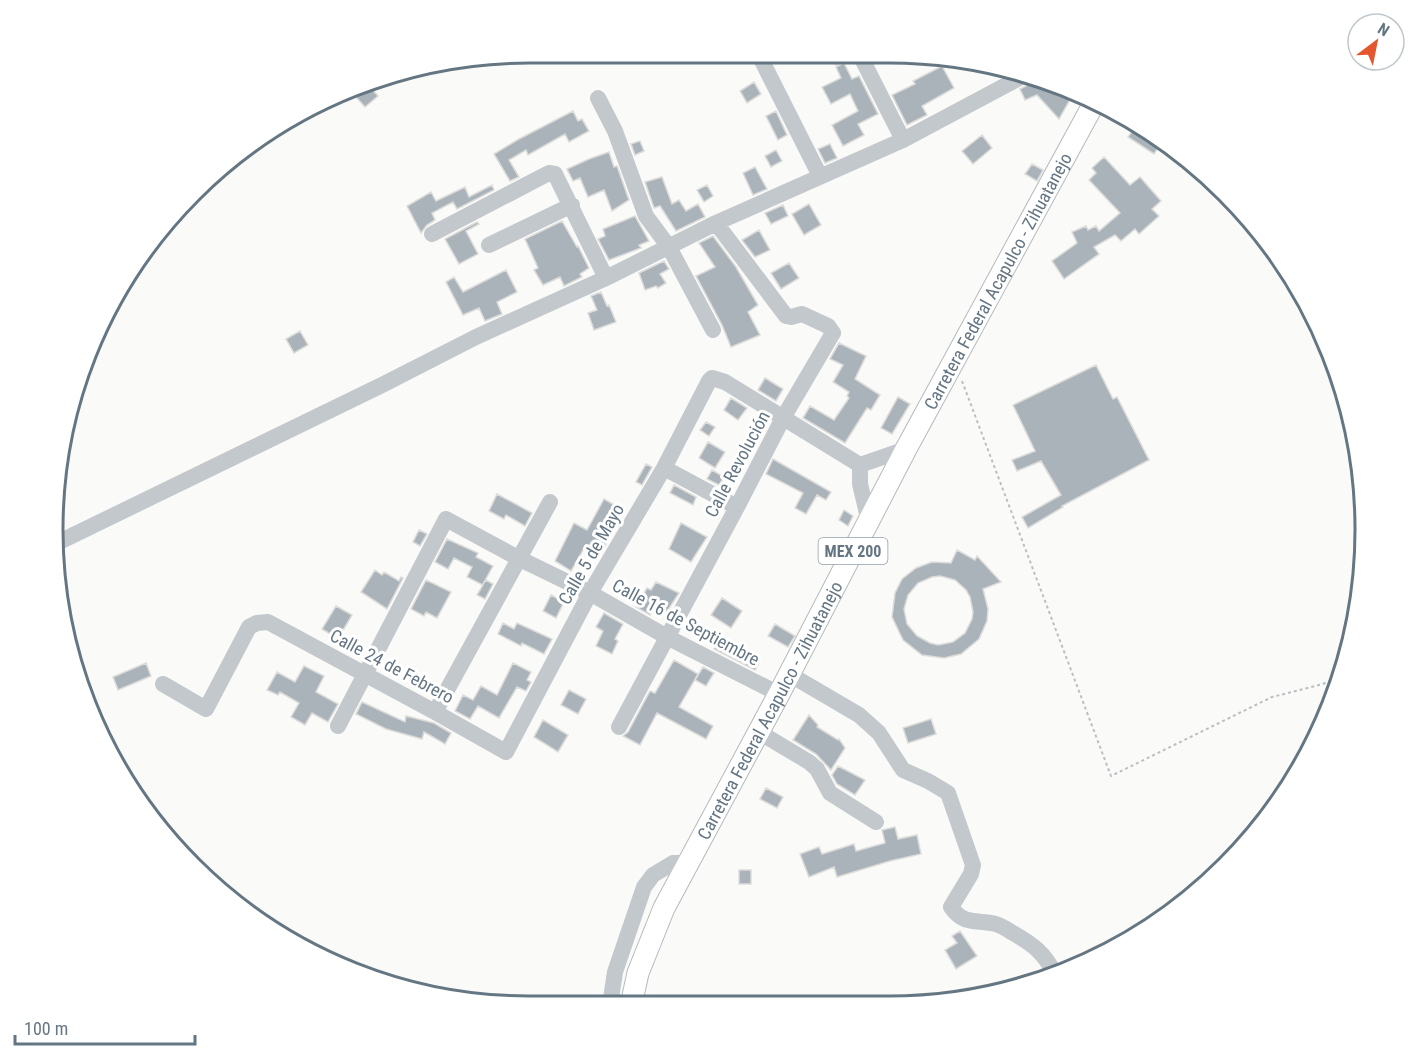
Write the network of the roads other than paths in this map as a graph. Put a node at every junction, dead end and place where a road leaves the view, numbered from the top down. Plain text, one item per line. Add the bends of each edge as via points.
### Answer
1 (763, 63) edge
2 (864, 63) edge
3 (1014, 81) edge
4 (598, 98) dead end
5 (1091, 109) edge
6 (903, 140) junction
7 (820, 176) junction
8 (572, 206) junction
9 (716, 223) junction
10 (432, 234) dead end
11 (489, 245) dead end
12 (669, 247) junction
13 (606, 278) junction
14 (712, 330) dead end
15 (783, 418) junction
16 (906, 449) junction
17 (860, 465) junction
18 (664, 468) junction
19 (550, 502) dead end
20 (737, 507) junction
21 (868, 522) junction
22 (63, 540) edge
23 (520, 559) junction
24 (590, 593) junction
25 (667, 637) junction
26 (365, 673) junction
27 (789, 674) junction
28 (163, 684) dead end
29 (779, 694) junction
30 (435, 712) junction
31 (338, 726) dead end
32 (619, 727) dead end
33 (759, 732) junction
34 (506, 752) joint
35 (876, 822) dead end
36 (688, 863) junction
37 (1051, 966) edge
38 (611, 996) edge
39 (633, 996) edge

1 - 7 street
2 - 6 street
3 - 6 street
4 - 12 street via 615,131 646,216
5 - 16 main road, Carretera Federal Acapulco - Zihuatanejo / MEX 200
6 - 7 street
7 - 9 street
8 - 10 street via 555,174 549,173
8 - 11 street
8 - 13 street
9 - 12 street
9 - 15 street, Calle Revolución via 786,316 802,314 828,326 833,333
12 - 13 street
12 - 14 street
13 - 22 street via 476,337
15 - 17 street
15 - 18 street, Calle 5 de Mayo via 712,378
15 - 20 street, Calle Revolución
16 - 17 street
16 - 21 main road, Carretera Federal Acapulco - Zihuatanejo / MEX 200
17 - 21 street
18 - 20 street
18 - 24 street, Calle 5 de Mayo
19 - 23 street
20 - 25 street, Calle Revolución
21 - 27 main road, Carretera Federal Acapulco - Zihuatanejo / MEX 200
23 - 24 street, Calle 16 de Septiembre
23 - 26 street, Calle 16 de Septiembre via 446,519
23 - 30 street
24 - 25 street, Calle 16 de Septiembre
24 - 34 street, Calle 5 de Mayo
25 - 29 street, Calle 16 de Septiembre
25 - 32 street, Calle Revolución
26 - 28 street, Calle 24 de Febrero via 268,622 249,627 206,709
26 - 30 street, Calle 24 de Febrero
26 - 31 street
27 - 29 main road, Carretera Federal Acapulco - Zihuatanejo / MEX 200
27 - 37 street via 859,715 879,733 903,770 948,793 973,866 951,907 963,920 998,925 1030,943
29 - 33 main road, Carretera Federal Acapulco - Zihuatanejo / MEX 200
30 - 34 street, Calle 24 de Febrero
33 - 35 street via 809,762 830,793
33 - 36 main road, Carretera Federal Acapulco - Zihuatanejo / MEX 200
36 - 38 street via 673,863 653,875 644,887 615,972
36 - 39 main road, Carretera Federal Acapulco - Zihuatanejo / MEX 200 via 664,908

